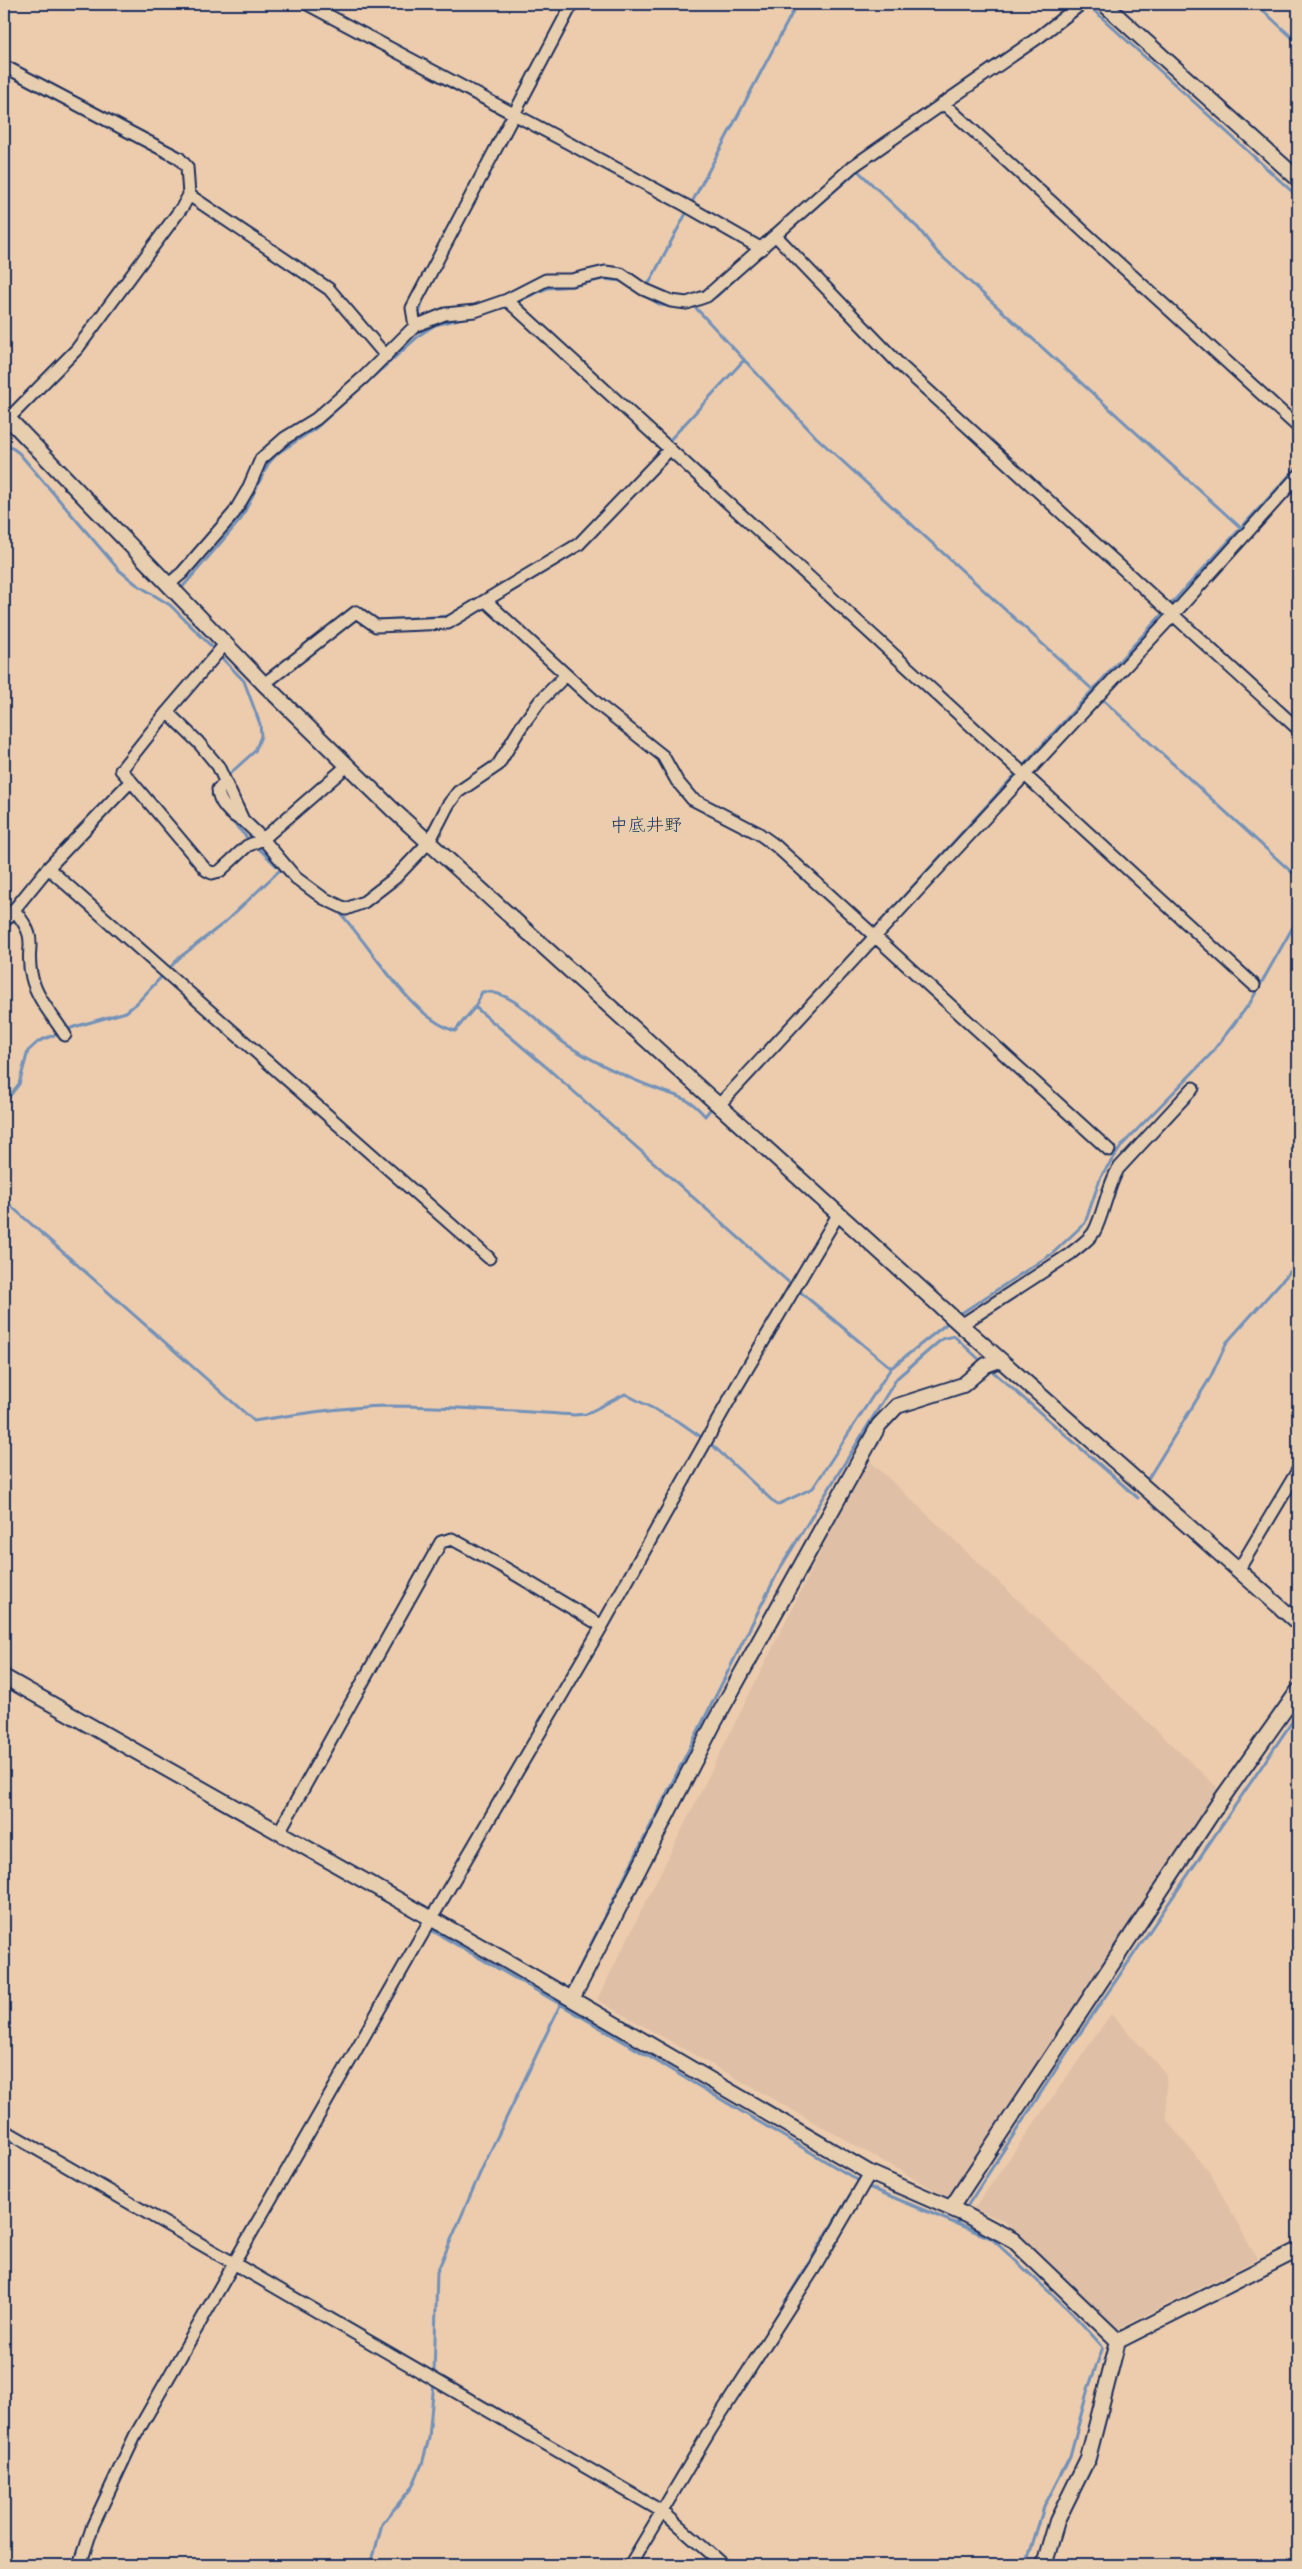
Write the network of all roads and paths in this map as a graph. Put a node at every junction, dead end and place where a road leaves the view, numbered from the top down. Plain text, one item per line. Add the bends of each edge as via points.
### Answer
1 (307, 4) edge
2 (572, 4) edge
3 (1081, 4) edge
4 (1104, 4) edge
5 (4, 66) edge
6 (943, 103) junction
7 (513, 113) junction
8 (1298, 179) edge
9 (189, 195) junction
10 (776, 236) junction
11 (762, 249) junction
12 (507, 300) junction
13 (415, 326) junction
14 (386, 356) junction
15 (6, 417) edge
16 (1298, 427) edge
17 (670, 449) junction
18 (1298, 476) edge
19 (169, 584) junction
20 (486, 601) junction
21 (1173, 615) junction
22 (226, 644) junction
23 (566, 675) junction
24 (264, 684) junction
25 (167, 712) junction
26 (1298, 728) edge
27 (347, 766) junction
28 (1024, 774) junction
29 (131, 781) junction
30 (263, 839) junction
31 (429, 842) junction
32 (48, 868) junction
33 (14, 910) junction
34 (4, 922) edge
35 (873, 937) junction
36 (1254, 985) dead end
37 (66, 1034) dead end
38 (1194, 1088) dead end
39 (719, 1105) junction
40 (1109, 1150) dead end
41 (839, 1213) junction
42 (489, 1258) dead end
43 (961, 1325) junction
44 (1000, 1360) junction
45 (1298, 1470) edge
46 (1239, 1569) junction
47 (1298, 1623) edge
48 (602, 1626) junction
49 (4, 1677) edge
50 (1298, 1691) edge
51 (279, 1832) junction
52 (431, 1919) junction
53 (572, 1999) junction
54 (4, 2130) edge
55 (870, 2173) junction
56 (951, 2208) junction
57 (1298, 2250) edge
58 (234, 2263) junction
59 (1118, 2340) junction
60 (663, 2512) junction
61 (80, 2565) edge
62 (630, 2565) edge
63 (723, 2565) edge
64 (1044, 2565) edge

1 - 7 street
2 - 7 street
3 - 6 street
4 - 8 street
5 - 9 street via 179,158 187,167
6 - 10 street via 852,167
6 - 16 street
7 - 11 street
7 - 13 street via 412,308
9 - 14 street via 329,289
9 - 15 street via 77,349
10 - 11 street
10 - 21 street via 899,364
11 - 12 street via 706,296 687,302 659,298 616,272 571,280 546,280
12 - 13 street via 475,311 445,314
12 - 17 street
13 - 14 street
14 - 19 street via 316,419 285,438 261,459 234,513
15 - 19 street
17 - 20 street via 579,544
17 - 28 street
18 - 21 street
19 - 22 street
20 - 23 street
20 - 24 street via 448,623 376,626 356,612
21 - 26 street
21 - 28 street
22 - 24 street
22 - 25 street
23 - 31 street via 540,701 498,765 458,792
23 - 35 street via 663,756 692,799 758,833 776,846
24 - 27 street
25 - 29 street via 121,770
25 - 30 street via 218,766 243,820
27 - 30 street
27 - 31 street
28 - 35 street
28 - 36 street
29 - 30 street via 206,870 212,873 220,870 247,846
29 - 32 street
30 - 31 street via 296,878 323,898 346,909 364,902 395,878
31 - 39 street
32 - 33 street
32 - 42 street
33 - 34 street
33 - 37 street via 29,931 32,942 31,977 36,990
35 - 39 street
35 - 40 street
38 - 43 street via 1118,1169 1094,1232 1070,1254
39 - 41 street
41 - 43 street
41 - 48 street via 736,1386
43 - 44 street
44 - 46 street
44 - 53 street via 986,1365 963,1385 897,1406 879,1425 714,1723
45 - 46 street
46 - 47 street
48 - 51 street via 452,1539 441,1542
48 - 52 street
49 - 51 street
50 - 56 street via 1218,1804
51 - 52 street
52 - 53 street
52 - 58 street
53 - 55 street
54 - 58 street
55 - 56 street
55 - 60 street
56 - 59 street via 1013,2240
57 - 59 street
58 - 60 street
58 - 61 street via 136,2436 93,2526
59 - 64 street via 1088,2458 1057,2521
60 - 62 street
60 - 63 street

